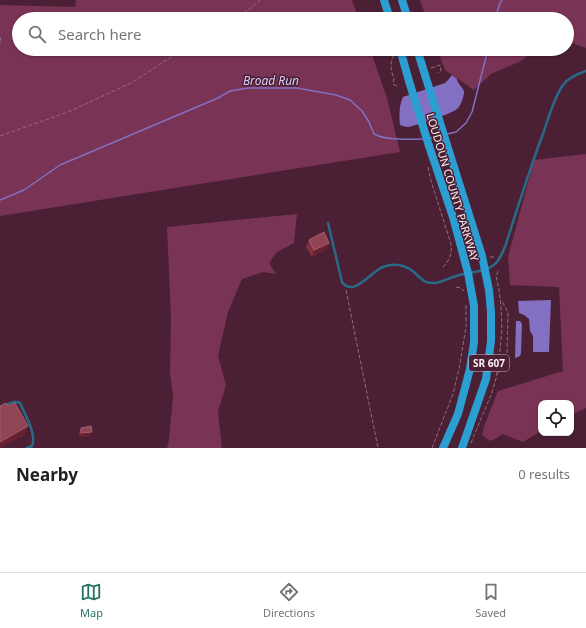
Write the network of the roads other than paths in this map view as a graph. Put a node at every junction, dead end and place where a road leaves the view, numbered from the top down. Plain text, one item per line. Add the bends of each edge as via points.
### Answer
1 (384, 0) edge
2 (402, 0) edge
3 (388, 12) edge
4 (406, 12) edge
5 (399, 56) edge
6 (420, 56) edge
7 (586, 71) edge
8 (328, 223) dead end
9 (485, 270) junction
10 (468, 273) junction
11 (0, 409) edge
12 (26, 448) edge
13 (443, 448) edge
14 (462, 448) edge

1 - 3 main road
2 - 4 main road
5 - 10 main road, LOUDOUN COUNTY PARKWAY / SR 607, bridge via 453,217
6 - 9 main road, LOUDOUN COUNTY PARKWAY / SR 607, bridge via 427,72
7 - 9 lane via 563,84 536,152 501,257 497,263
8 - 10 lane via 342,282 346,286 358,285 378,269 394,265 408,268 425,282 432,283
9 - 10 lane
9 - 14 main road, LOUDOUN COUNTY PARKWAY / SR 607 via 491,312 488,367
10 - 13 main road, LOUDOUN COUNTY PARKWAY / SR 607 via 474,306 472,357 458,414
11 - 12 lane via 13,402 20,403 32,430 34,442

